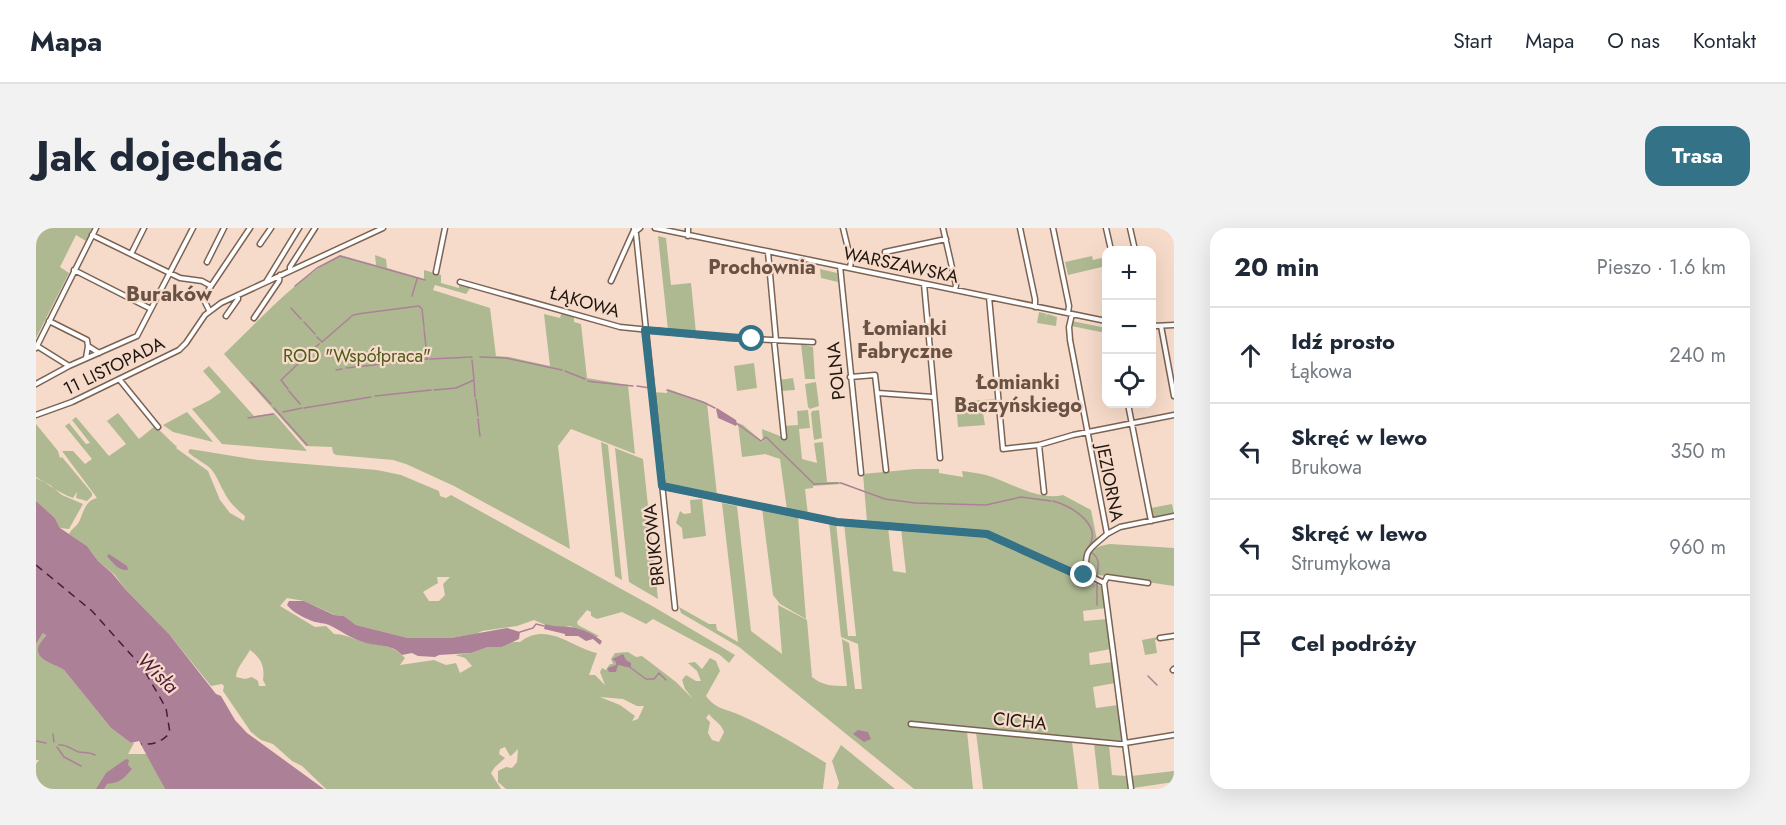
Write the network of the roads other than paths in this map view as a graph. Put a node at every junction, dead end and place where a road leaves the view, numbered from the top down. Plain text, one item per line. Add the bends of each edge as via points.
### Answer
1 (96, 228) edge
2 (144, 228) edge
3 (193, 228) edge
4 (224, 228) edge
5 (271, 228) edge
6 (299, 228) edge
7 (315, 228) edge
8 (383, 228) edge
9 (445, 228) edge
10 (640, 228) edge
11 (655, 228) edge
12 (688, 228) edge
13 (843, 228) edge
14 (943, 228) edge
15 (1020, 228) edge
16 (1053, 228) edge
17 (1106, 228) edge
18 (1130, 228) edge
19 (247, 229) edge
20 (634, 230) edge
21 (92, 236) junction
22 (688, 236) junction
23 (946, 239) junction
24 (260, 244) dead end
25 (1110, 246) edge
26 (1134, 246) edge
27 (768, 252) junction
28 (885, 252) dead end
29 (131, 255) junction
30 (207, 262) dead end
31 (840, 267) junction
32 (850, 268) junction
33 (75, 270) junction
34 (290, 270) junction
35 (436, 272) dead end
36 (170, 273) junction
37 (280, 275) junction
38 (610, 281) dead end
39 (266, 282) junction
40 (460, 282) dead end
41 (924, 284) junction
42 (211, 286) junction
43 (955, 290) junction
44 (238, 295) junction
45 (989, 297) junction
46 (1035, 307) junction
47 (151, 309) junction
48 (210, 311) junction
49 (1070, 314) junction
50 (226, 316) dead end
51 (254, 318) dead end
52 (1102, 320) edge
53 (49, 321) junction
54 (1174, 325) edge
55 (1156, 326) edge
56 (1161, 326) junction
57 (645, 330) junction
58 (775, 340) junction
59 (813, 342) dead end
60 (88, 346) junction
61 (37, 347) edge
62 (99, 352) junction
63 (86, 358) junction
64 (69, 366) junction
65 (850, 377) junction
66 (118, 379) junction
67 (36, 384) edge
68 (878, 393) junction
69 (1174, 396) edge
70 (933, 397) junction
71 (1129, 408) edge
72 (36, 415) edge
73 (1174, 415) edge
74 (1132, 423) junction
75 (158, 427) dead end
76 (1087, 432) junction
77 (784, 437) dead end
78 (1039, 445) junction
79 (940, 458) dead end
80 (886, 470) dead end
81 (861, 473) dead end
82 (662, 486) junction
83 (1044, 492) dead end
84 (1174, 516) edge
85 (1151, 521) junction
86 (1107, 534) junction
87 (1086, 574) junction
88 (1104, 583) junction
89 (1148, 583) dead end
90 (675, 608) dead end
91 (1174, 636) edge
92 (1160, 638) dead end
93 (911, 724) dead end
94 (1174, 735) edge
95 (1126, 743) junction
96 (1131, 789) edge

1 - 21 street
2 - 29 street
3 - 36 street
4 - 30 street
5 - 24 street
6 - 39 street
7 - 34 street
8 - 34 street, 11 LISTOPADA
9 - 35 street
10 - 20 street
11 - 22 street, WARSZAWSKA
12 - 22 street
13 - 32 street
14 - 23 street
15 - 46 street
16 - 49 street, JEZIORNA
17 - 25 street
18 - 26 street
19 - 42 street
20 - 38 street
20 - 57 street, BRUKOWA
21 - 29 street
21 - 33 street
22 - 27 street, WARSZAWSKA
23 - 28 street
23 - 43 street
27 - 31 street, WARSZAWSKA
27 - 58 street
29 - 36 street
31 - 32 street, WARSZAWSKA
31 - 65 street, POLNA
32 - 41 street, WARSZAWSKA
33 - 47 street
33 - 53 street
34 - 37 street, 11 LISTOPADA
36 - 42 street
36 - 47 street
37 - 39 street, 11 LISTOPADA
37 - 51 street
39 - 44 street, 11 LISTOPADA
40 - 57 street, ŁĄKOWA via 620,327
41 - 43 street, WARSZAWSKA
41 - 70 street
42 - 48 street via 203,298
43 - 45 street, WARSZAWSKA
44 - 48 street, 11 LISTOPADA
44 - 50 street
45 - 46 street, WARSZAWSKA
45 - 78 street via 1003,449
46 - 49 street, WARSZAWSKA
47 - 62 street via 136,337
48 - 66 street, 11 LISTOPADA via 183,347
49 - 52 street, WARSZAWSKA
49 - 76 street, JEZIORNA via 1070,340
53 - 60 street via 87,340
53 - 61 street
54 - 56 street
55 - 56 street
56 - 69 street
57 - 58 street, ŁĄKOWA
57 - 82 street, BRUKOWA
58 - 59 street, ŁĄKOWA
58 - 77 street
60 - 62 street
60 - 63 street
61 - 64 street
62 - 63 street
63 - 64 street
64 - 67 street
65 - 68 street via 875,375
65 - 81 street, POLNA
66 - 72 street, 11 LISTOPADA
66 - 75 street
68 - 70 street
68 - 80 street
70 - 79 street
71 - 74 street
73 - 74 street
74 - 76 street
74 - 85 street
76 - 78 street
76 - 86 street, JEZIORNA
78 - 83 street
82 - 87 street via 837,522 987,534 1078,575
82 - 90 street, BRUKOWA
84 - 85 street
85 - 86 street via 1120,527
86 - 87 street, JEZIORNA via 1086,553
87 - 88 street
88 - 89 street via 1107,577
88 - 95 street
91 - 92 street
93 - 95 street, CICHA
94 - 95 street, CICHA
95 - 96 street

